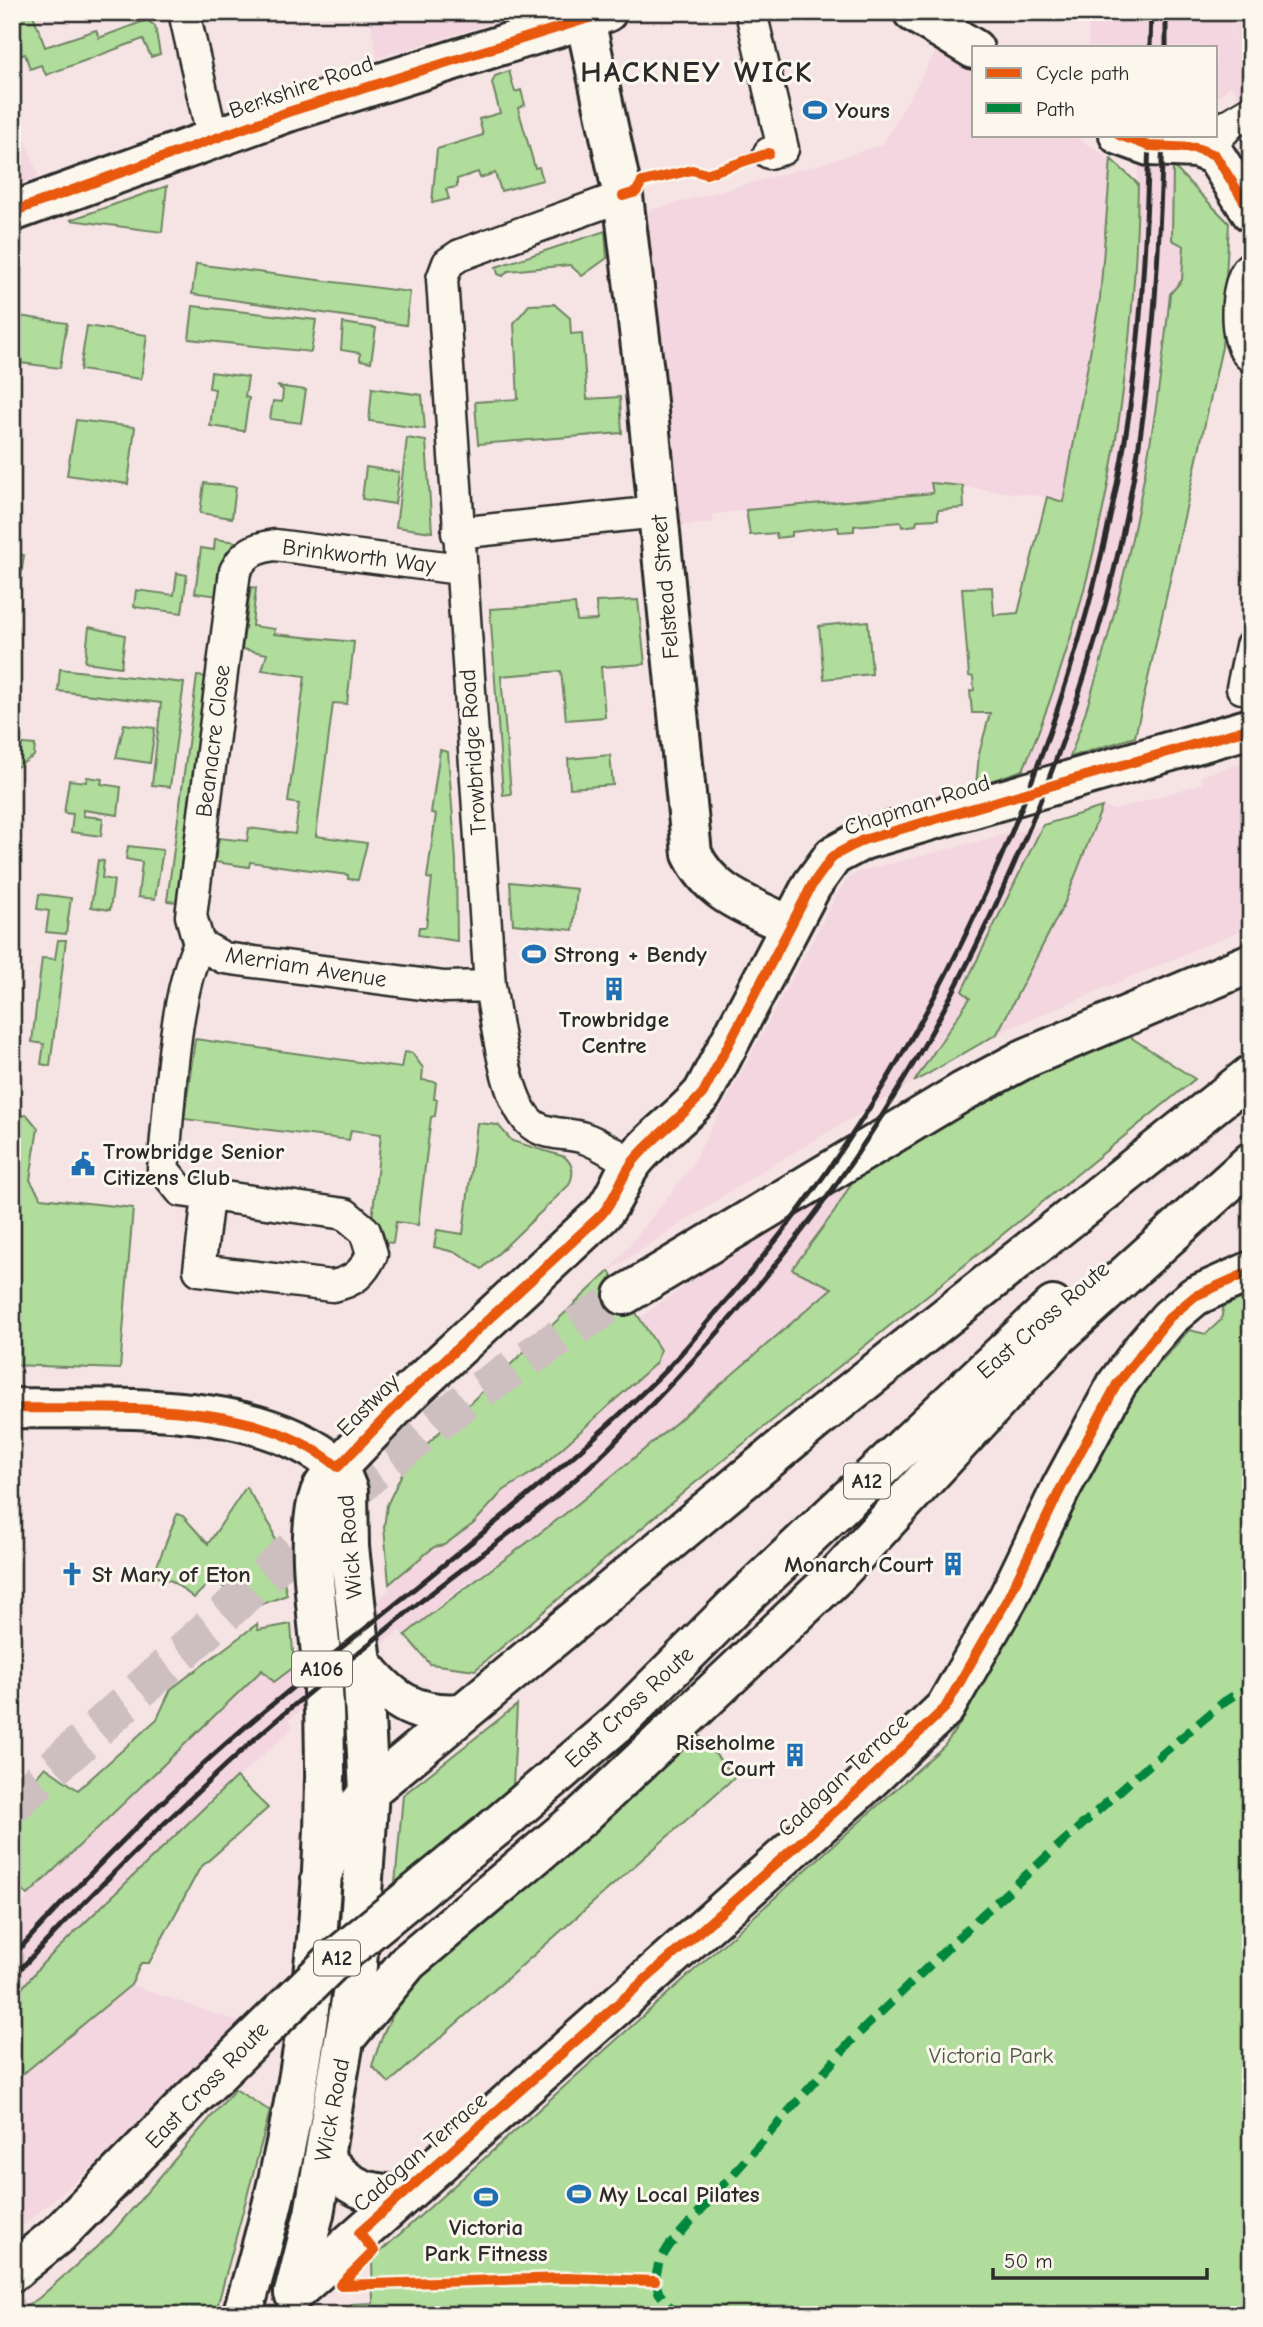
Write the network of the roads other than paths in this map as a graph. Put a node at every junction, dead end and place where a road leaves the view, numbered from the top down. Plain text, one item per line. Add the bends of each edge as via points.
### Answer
1 (184, 12) edge
2 (751, 12) edge
3 (913, 12) edge
4 (596, 16) edge
5 (972, 48) edge
6 (1251, 111) edge
7 (1122, 136) edge
8 (212, 139) junction
9 (1206, 150) junction
10 (769, 153) dead end
11 (623, 196) junction
12 (12, 212) edge
13 (1251, 212) edge
14 (1251, 265) edge
15 (1251, 357) edge
16 (658, 512) junction
17 (457, 533) junction
18 (259, 547) joint
19 (460, 569) junction
20 (1251, 646) edge
21 (1242, 688) dead end
22 (1251, 728) edge
23 (790, 926) junction
24 (199, 944) junction
25 (1251, 963) edge
26 (490, 986) junction
27 (1251, 1075) edge
28 (1251, 1147) edge
29 (1251, 1162) edge
30 (632, 1163) junction
31 (208, 1197) junction
32 (1251, 1271) edge
33 (624, 1295) tunnel mouth
34 (12, 1408) edge
35 (338, 1467) junction
36 (362, 1663) junction
37 (462, 1713) junction
38 (369, 1791) junction
39 (321, 1878) junction
40 (346, 2036) junction
41 (324, 2157) junction
42 (403, 2195) junction
43 (12, 2272) edge
44 (293, 2306) edge
45 (242, 2315) edge

1 - 8 street
2 - 10 street via 783,149
3 - 5 main road
4 - 8 main road, Berkshire Road via 403,74
4 - 11 main road, Felstead Street
6 - 9 street via 1231,123
7 - 9 main road via 1149,146
8 - 12 main road, Berkshire Road
9 - 13 main road via 1224,167
11 - 16 main road, Felstead Street
11 - 17 street, Trowbridge Road via 448,263 442,279
14 - 15 street via 1241,281 1237,338
16 - 17 street
16 - 23 main road, Felstead Street via 692,854 703,876 721,892
17 - 19 street, Trowbridge Road
18 - 19 street, Brinkworth Way via 275,545
18 - 24 street, Beanacre Close via 242,557 235,572 191,916
19 - 26 street, Trowbridge Road
20 - 21 street
22 - 23 main road, Chapman Road via 863,840 833,856 811,885
23 - 30 main road, Chapman Road via 703,1093
24 - 26 street, Merriam Avenue via 224,958 444,987
24 - 31 street, Merriam Avenue via 184,996 163,1169 181,1191
25 - 33 main road via 1026,1058
26 - 30 street, Trowbridge Road via 512,1088 527,1121 539,1129 587,1139
27 - 37 main road via 817,1419
28 - 43 main road, East Cross Route / A12, bridge via 1053,1306 621,1720 333,1961 59,2234
29 - 40 main road, A12 via 1055,1339 836,1576 581,1816 408,1962
30 - 35 main road, Eastway via 614,1202 408,1394
31 - 31 street, Merriam Avenue via 345,1214 365,1231 372,1254 365,1270 349,1283 332,1286 198,1270
32 - 42 main road, Cadogan Terrace via 1195,1296 1169,1318 1117,1384 1007,1598 944,1708 857,1792
34 - 35 main road, Eastway via 213,1414 297,1441
35 - 36 main road, Wick Road / A106 via 348,1491 351,1574
35 - 39 main road, Wick Road / A106 via 320,1492 313,1536 322,1671
36 - 37 main road via 391,1697 408,1706
36 - 38 main road, Wick Road / A106
37 - 38 main road
38 - 39 main road, A106 via 338,1833
38 - 40 main road, Wick Road / A106 via 361,1931
39 - 45 main road, Wick Road / A106 via 297,2088 263,2248
40 - 41 main road, Wick Road / A106
41 - 42 main road, Cadogan Terrace via 353,2187
41 - 44 main road, Wick Road / A106
42 - 44 main road, Cadogan Terrace

